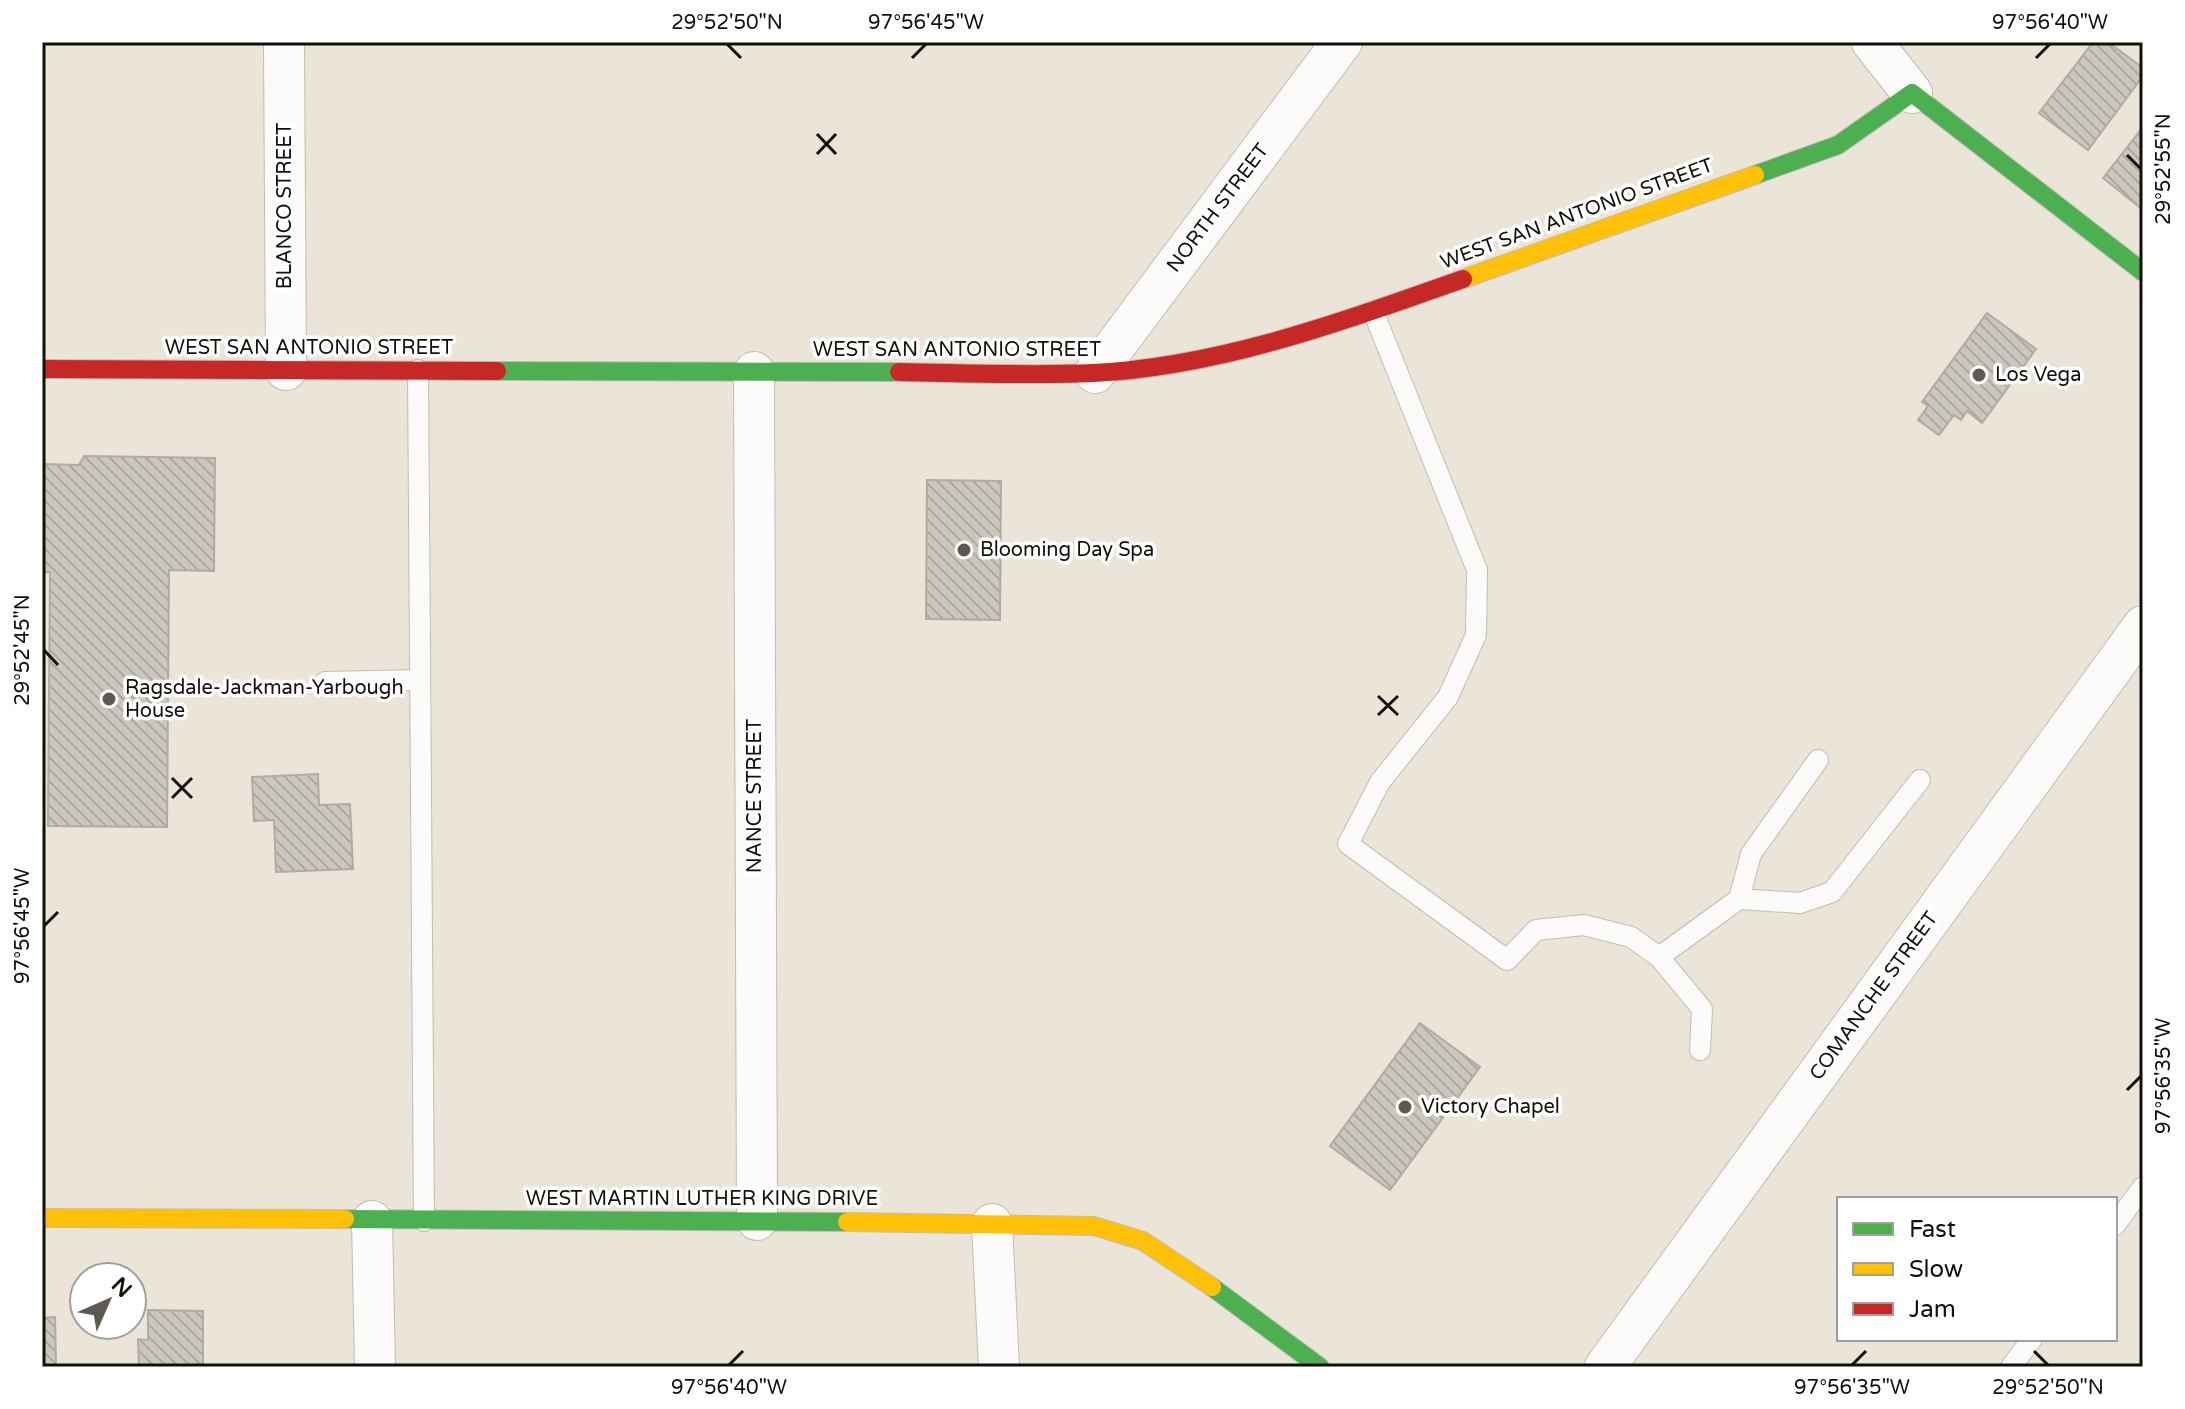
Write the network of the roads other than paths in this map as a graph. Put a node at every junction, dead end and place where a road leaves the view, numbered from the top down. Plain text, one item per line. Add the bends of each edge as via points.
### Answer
1 (284, 42) edge
2 (1342, 42) edge
3 (1872, 42) edge
4 (1912, 93) junction
5 (2143, 272) edge
6 (1373, 311) junction
7 (42, 369) edge
8 (286, 370) junction
9 (418, 370) junction
10 (754, 372) junction
11 (1095, 373) junction
12 (2143, 626) edge
13 (420, 680) junction
14 (325, 682) dead end
15 (1818, 760) dead end
16 (1920, 780) dead end
17 (1739, 899) junction
18 (1659, 957) junction
19 (1700, 1050) dead end
20 (2143, 1187) edge
21 (42, 1218) edge
22 (757, 1220) junction
23 (372, 1221) junction
24 (424, 1221) junction
25 (2117, 1222) edge
26 (992, 1224) junction
27 (2030, 1341) edge
28 (375, 1367) edge
29 (999, 1367) edge
30 (1320, 1367) edge
31 (1605, 1367) edge
32 (2011, 1367) edge

1 - 8 street, BLANCO STREET
2 - 11 street, NORTH STREET
3 - 4 street
4 - 5 street
4 - 6 street, WEST SAN ANTONIO STREET via 1838,145
6 - 11 street, WEST SAN ANTONIO STREET via 1223,355
6 - 18 lane via 1477,570 1476,635 1448,697 1380,782 1348,844 1507,960 1536,930 1584,925 1631,937
7 - 8 street, WEST SAN ANTONIO STREET
8 - 9 street, WEST SAN ANTONIO STREET
9 - 10 street, WEST SAN ANTONIO STREET
9 - 13 lane
10 - 11 street, WEST SAN ANTONIO STREET
10 - 22 street, NANCE STREET
12 - 31 street, COMANCHE STREET
13 - 14 lane
13 - 24 lane
15 - 17 lane via 1751,854
16 - 17 lane via 1832,892 1800,903
17 - 18 lane
18 - 19 lane via 1702,1009
20 - 25 lane
21 - 23 street, WEST MARTIN LUTHER KING DRIVE
22 - 24 street, WEST MARTIN LUTHER KING DRIVE
22 - 26 street, WEST MARTIN LUTHER KING DRIVE
23 - 24 street, WEST MARTIN LUTHER KING DRIVE
23 - 28 street
26 - 29 street
26 - 30 street, WEST MARTIN LUTHER KING DRIVE via 1094,1226 1143,1241
27 - 32 lane

